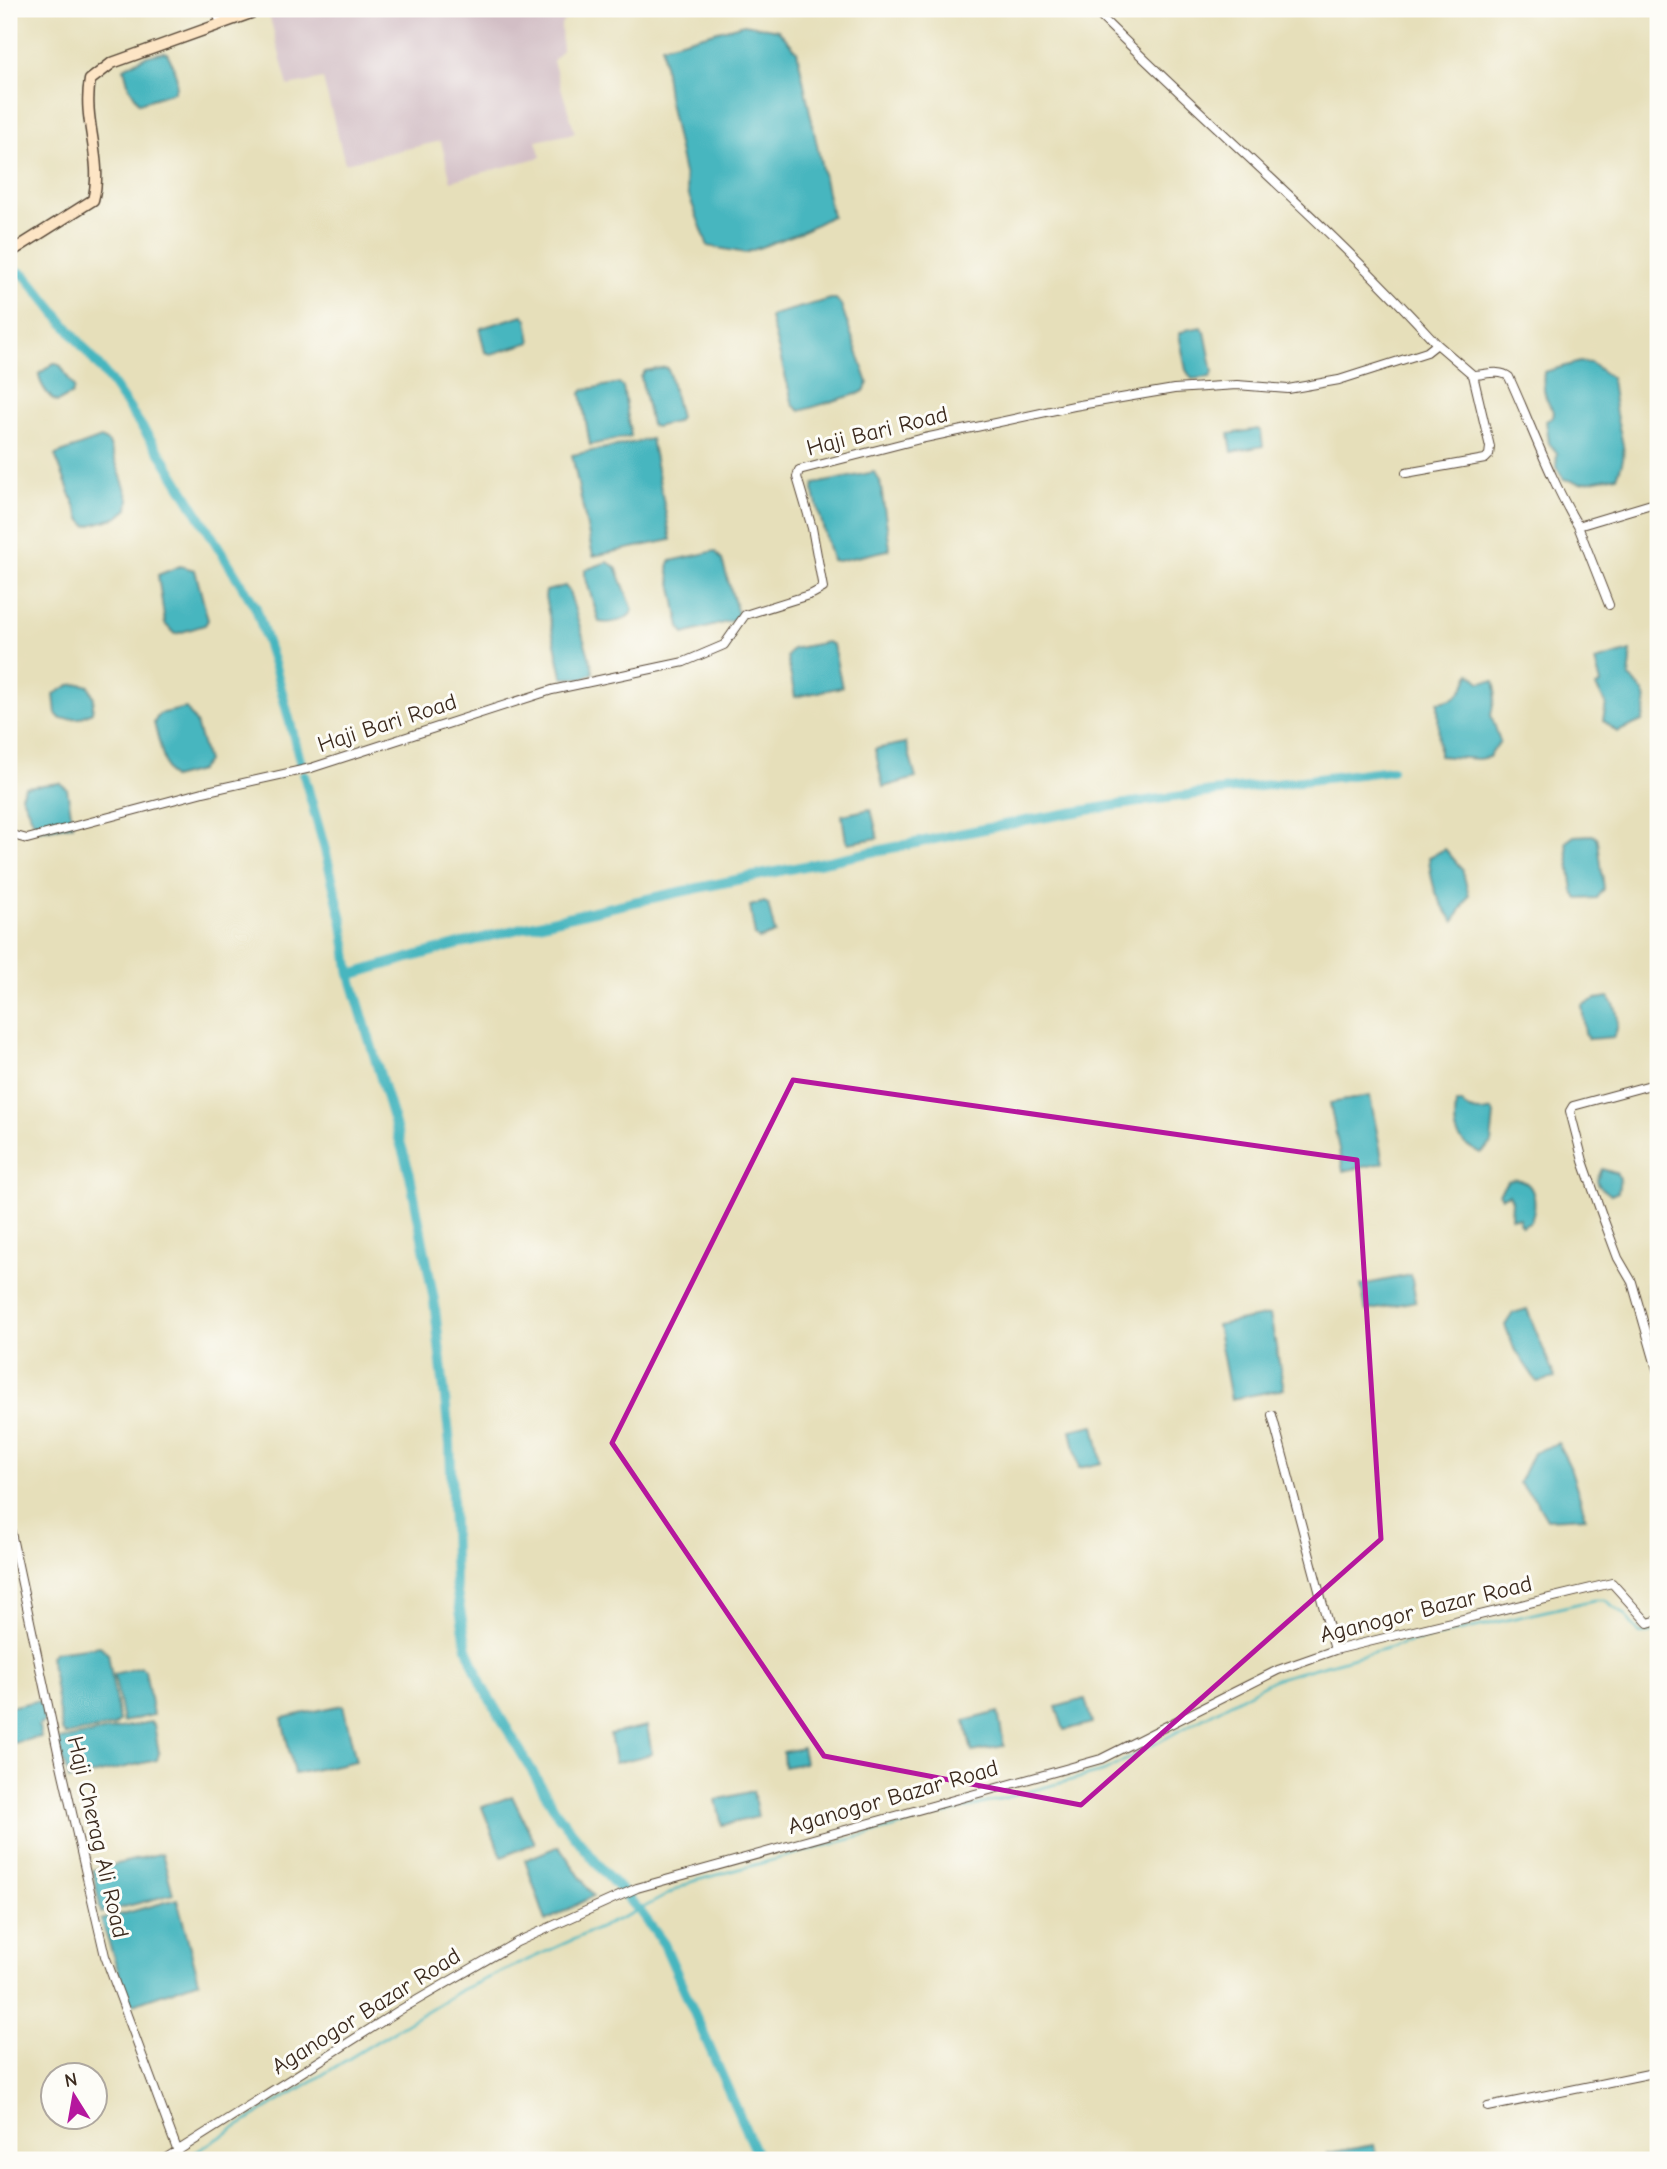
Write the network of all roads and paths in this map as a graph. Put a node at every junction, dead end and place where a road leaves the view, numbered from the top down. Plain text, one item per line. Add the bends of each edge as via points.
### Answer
1 (215, 9) edge
2 (262, 9) edge
3 (1093, 9) edge
4 (221, 23) junction
5 (9, 253) edge
6 (1437, 344) junction
7 (1473, 374) junction
8 (1406, 473) dead end
9 (1658, 502) edge
10 (1578, 526) junction
11 (1609, 605) dead end
12 (9, 834) edge
13 (1658, 1083) edge
14 (1658, 1373) edge
15 (1272, 1415) dead end
16 (9, 1523) edge
17 (1658, 1619) edge
18 (1335, 1650) junction
19 (1658, 2073) edge
20 (1488, 2107) dead end
21 (178, 2152) junction
22 (163, 2160) edge

1 - 4 street
2 - 4 main road
3 - 6 street via 1313,215
4 - 5 main road via 112,63 90,80 86,100 98,181 93,200
6 - 7 street
6 - 12 street, Haji Bari Road via 1427,352 1339,380 1288,389 1237,385 1174,389 1032,414 799,470 823,588 745,615 724,645 684,662 525,698 311,768 27,839
7 - 8 street via 1489,455
7 - 10 street via 1505,373 1509,377
9 - 10 street
10 - 11 street
13 - 14 street via 1573,1106 1570,1111 1603,1218 1632,1282
15 - 18 street
16 - 21 street, Haji Cherag Ali Road via 106,1956
17 - 18 street, Aganogor Bazar Road via 1648,1623 1612,1583
18 - 21 street, Aganogor Bazar Road via 1278,1670 1101,1759 637,1888 517,1942 400,2010
19 - 20 street
21 - 22 street, Aganogor Bazar Road

